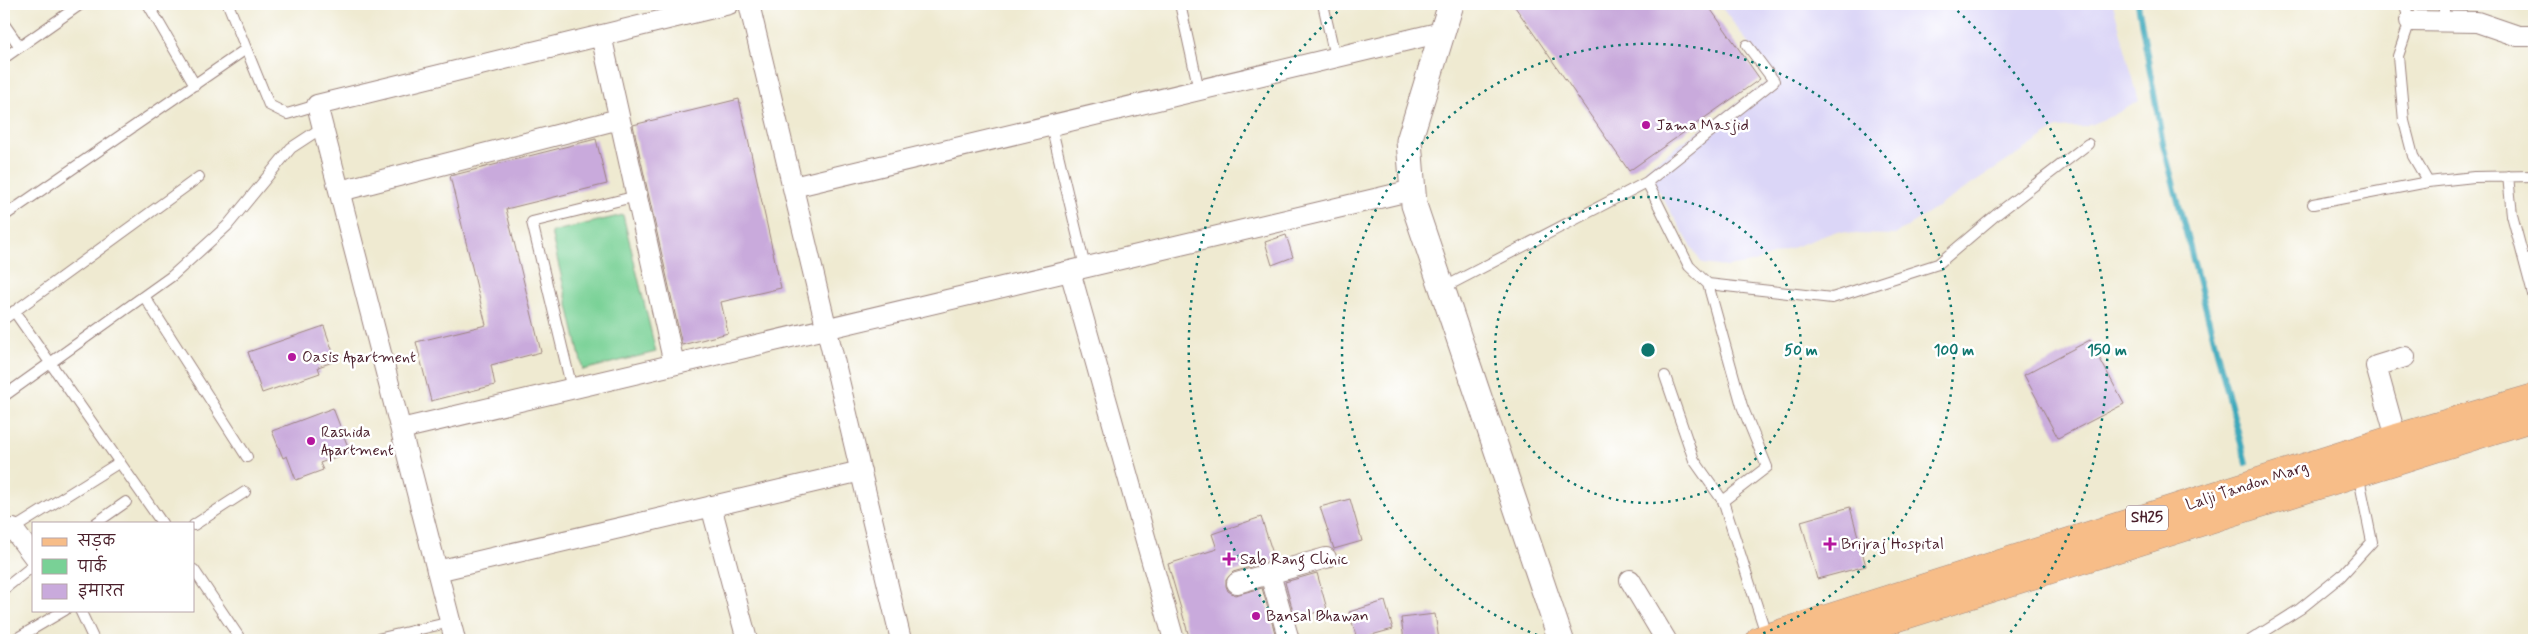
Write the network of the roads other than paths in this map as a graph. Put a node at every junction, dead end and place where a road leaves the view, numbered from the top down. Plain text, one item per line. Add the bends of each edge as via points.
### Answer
1 (81, 4) edge
2 (148, 4) edge
3 (228, 4) edge
4 (725, 4) edge
5 (749, 4) edge
6 (1180, 4) edge
7 (1323, 4) edge
8 (1451, 4) edge
9 (2407, 12) edge
10 (2444, 13) edge
11 (4, 24) edge
12 (1442, 32) junction
13 (601, 35) junction
14 (2534, 36) edge
15 (1747, 45) dead end
16 (20, 47) junction
17 (246, 49) junction
18 (1335, 57) junction
19 (4, 58) edge
20 (195, 85) junction
21 (1199, 90) junction
22 (317, 105) junction
23 (619, 119) junction
24 (1051, 125) junction
25 (323, 127) junction
26 (2088, 144) dead end
27 (2508, 176) junction
28 (2534, 176) edge
29 (199, 177) dead end
30 (1647, 182) junction
31 (2428, 182) junction
32 (793, 187) junction
33 (1413, 190) junction
34 (340, 191) junction
35 (636, 196) junction
36 (2314, 204) dead end
37 (4, 216) edge
38 (2529, 258) edge
39 (1077, 269) junction
40 (1708, 284) junction
41 (1442, 288) junction
42 (144, 296) junction
43 (2534, 298) edge
44 (14, 312) junction
45 (4, 319) edge
46 (827, 328) junction
47 (2405, 357) dead end
48 (50, 363) junction
49 (674, 364) junction
50 (1665, 376) dead end
51 (572, 389) junction
52 (4, 396) edge
53 (2534, 398) edge
54 (2534, 417) edge
55 (401, 429) junction
56 (2399, 448) junction
57 (247, 457) dead end
58 (120, 462) junction
59 (861, 471) junction
60 (2358, 472) junction
61 (246, 492) dead end
62 (126, 502) dead end
63 (1722, 502) junction
64 (711, 506) junction
65 (97, 522) edge
66 (161, 522) edge
67 (195, 524) edge
68 (12, 530) joint
69 (32, 555) edge
70 (1326, 558) dead end
71 (2055, 558) junction
72 (32, 567) edge
73 (195, 571) edge
74 (437, 571) junction
75 (1270, 574) junction
76 (1630, 580) dead end
77 (1237, 583) dead end
78 (4, 589) edge
79 (62, 612) edge
80 (81, 612) edge
81 (453, 631) edge
82 (1844, 638) edge
83 (1765, 639) edge
84 (14, 640) edge
85 (94, 640) edge
86 (241, 640) edge
87 (373, 640) edge
88 (746, 640) edge
89 (901, 640) edge
90 (1174, 640) edge
91 (1289, 640) edge
92 (1562, 640) edge
93 (1666, 640) edge
94 (2251, 640) edge

1 - 16 lane
2 - 20 lane
3 - 17 lane
4 - 13 street
5 - 32 street
6 - 21 lane
7 - 18 lane
8 - 12 street
9 - 10 street
9 - 31 lane via 2398,56 2404,121 2413,156
10 - 14 street via 2518,36
11 - 16 lane
12 - 18 street
12 - 33 street via 1409,142
13 - 22 street
13 - 23 street
15 - 30 lane via 1774,81
16 - 19 lane
17 - 20 lane
17 - 22 lane via 269,104 287,114
18 - 21 street
20 - 37 lane
21 - 24 street
22 - 25 street
23 - 34 street
23 - 35 street
24 - 32 street
24 - 39 lane
25 - 34 street
25 - 42 lane via 291,148 227,226 172,276
26 - 40 lane via 1938,264 1832,298
27 - 28 lane
27 - 31 lane
27 - 38 lane via 2512,215
29 - 44 lane
30 - 40 lane via 1689,266
30 - 41 lane
31 - 36 lane
32 - 46 street
33 - 39 street
33 - 41 street via 1414,205
34 - 55 street
35 - 49 street
35 - 51 lane via 532,222
38 - 43 lane
39 - 46 street
39 - 90 street
40 - 63 lane via 1742,406 1767,467
41 - 92 street
42 - 48 lane
42 - 57 lane
44 - 45 lane
44 - 48 lane
46 - 49 street
46 - 59 street
47 - 56 street via 2376,366
48 - 52 lane
48 - 58 lane
49 - 51 street
50 - 63 lane via 1694,460
51 - 55 street
53 - 56 main road, Lalji Tandon Marg / SH25
54 - 56 main road, Lalji Tandon Marg / SH25
55 - 74 street
56 - 60 main road, Lalji Tandon Marg / SH25
56 - 71 main road, Lalji Tandon Marg / SH25
58 - 66 lane
58 - 68 lane
59 - 64 street
59 - 89 street
60 - 71 main road, Lalji Tandon Marg / SH25
60 - 94 lane via 2372,542 2341,576 2300,609
61 - 67 lane
62 - 65 lane
63 - 83 lane
64 - 74 street
64 - 88 street
68 - 69 street
70 - 75 street
71 - 82 main road, Lalji Tandon Marg / SH25
71 - 83 main road, Lalji Tandon Marg / SH25
72 - 78 lane
73 - 86 lane
74 - 81 street
75 - 77 street
75 - 91 street
76 - 93 street
79 - 84 lane
80 - 85 lane
81 - 87 lane

